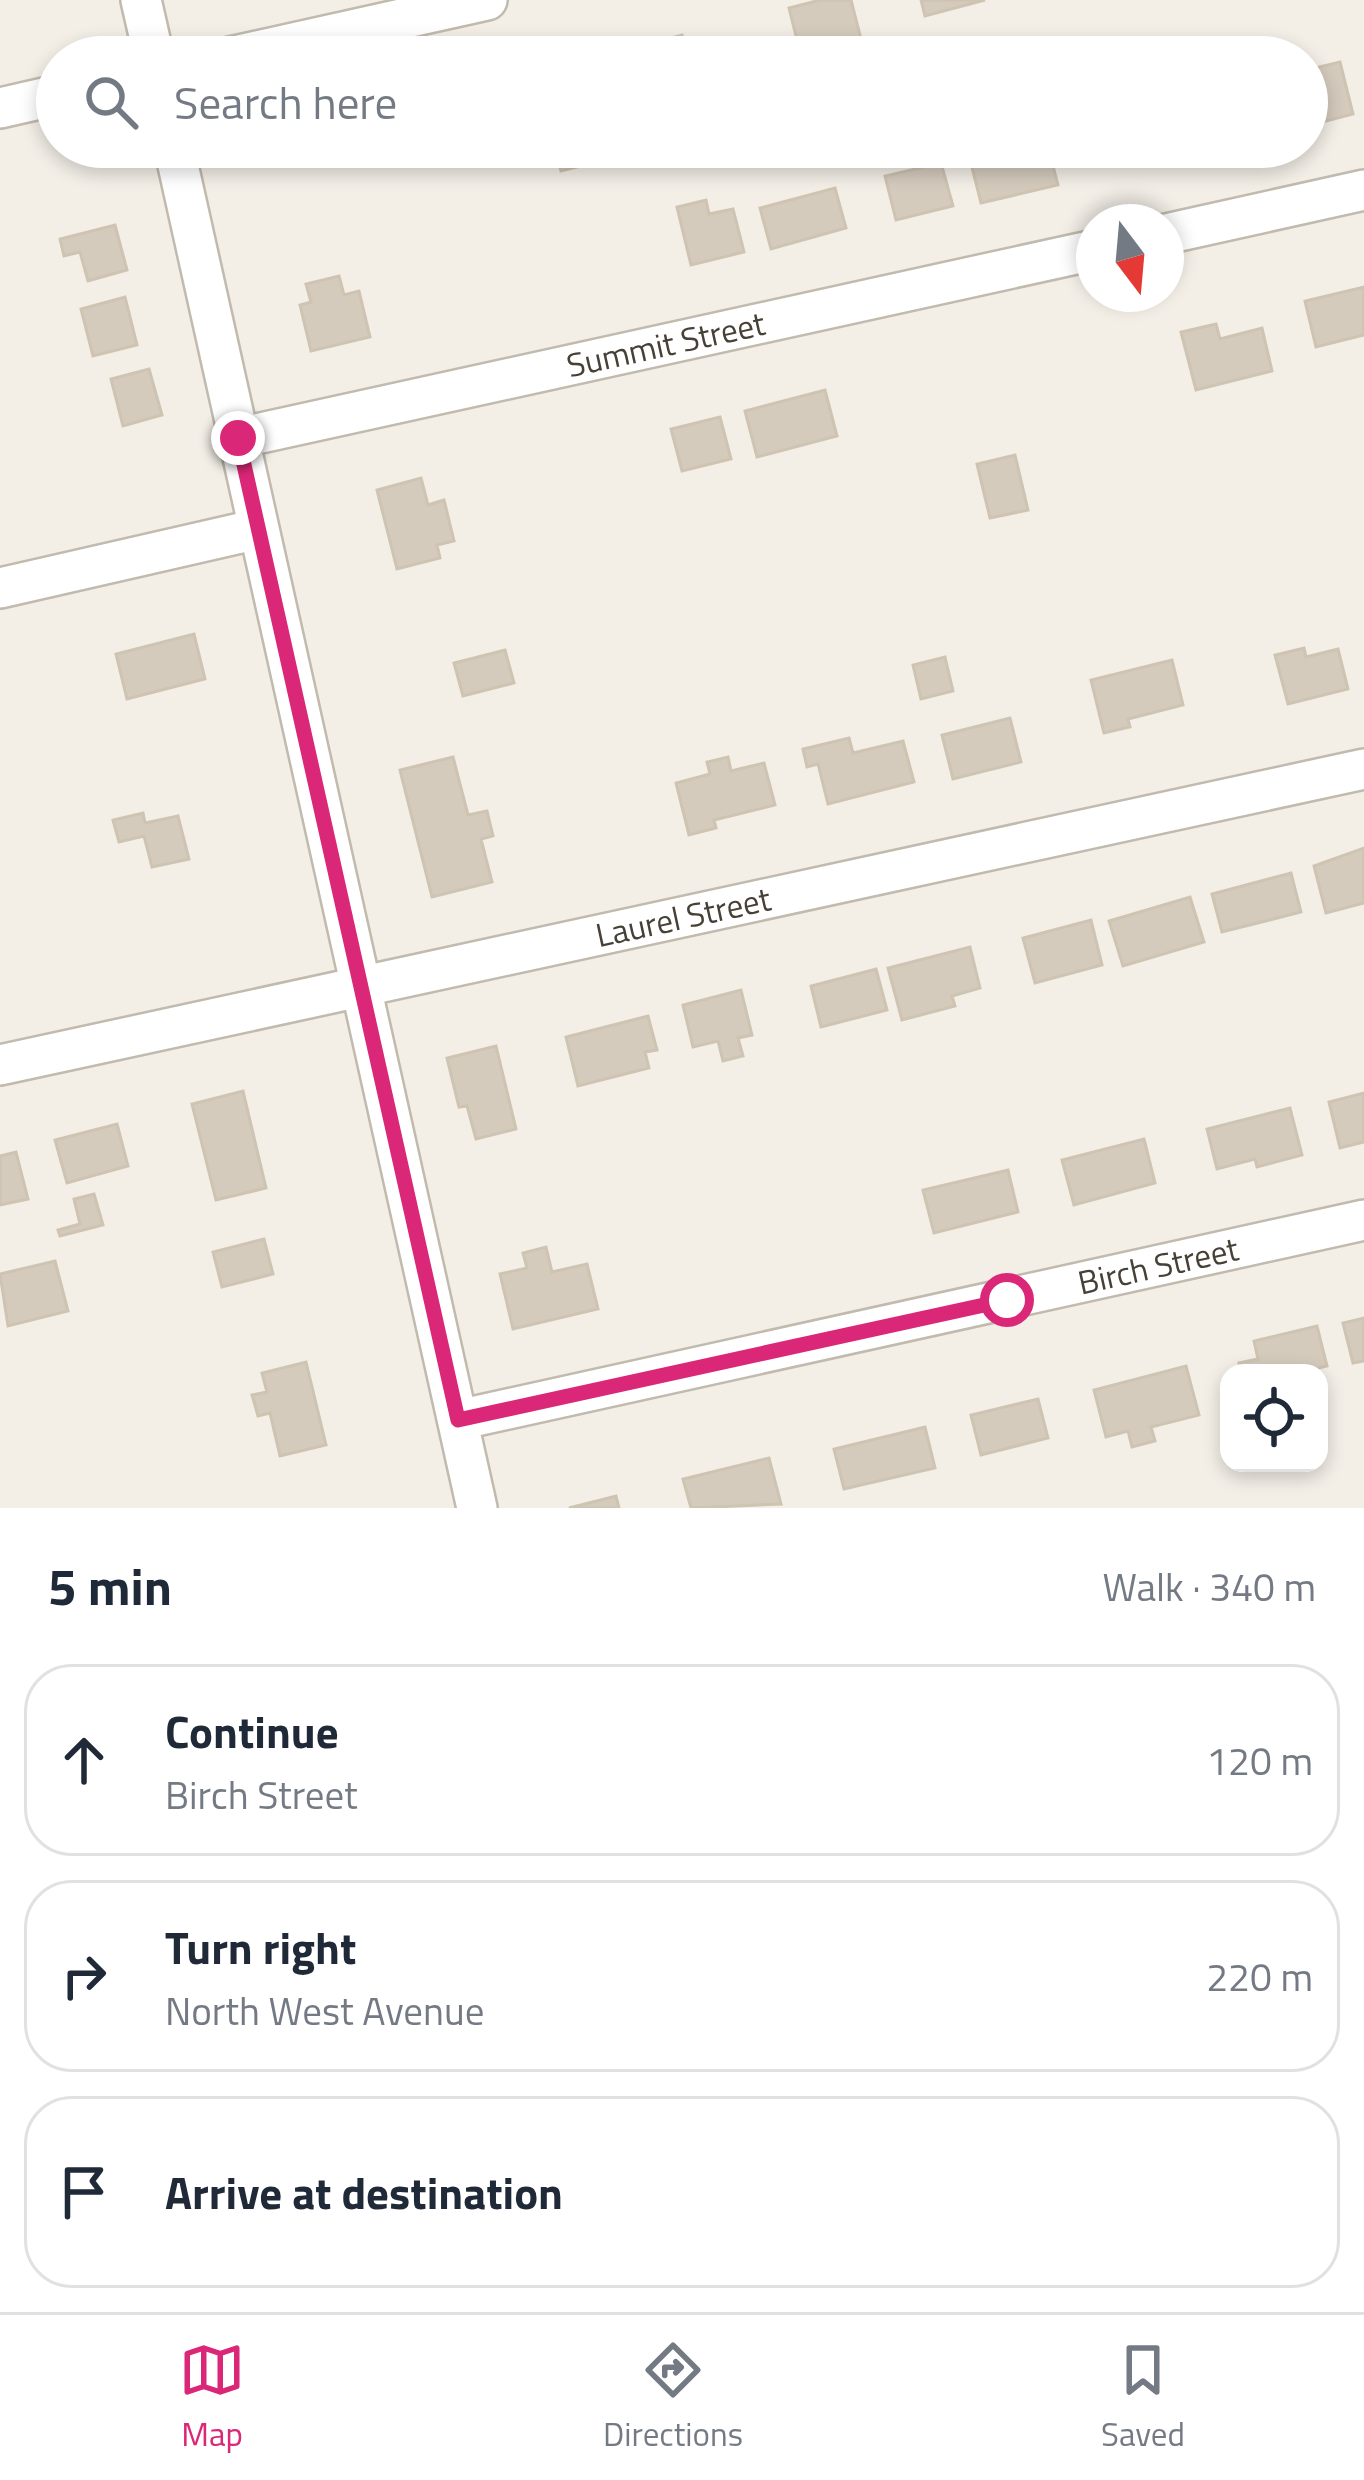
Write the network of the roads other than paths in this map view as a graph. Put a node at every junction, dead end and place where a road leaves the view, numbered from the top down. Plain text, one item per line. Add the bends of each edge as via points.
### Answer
1 (141, 0) edge
2 (487, 0) edge
3 (149, 36) edge
4 (325, 36) edge
5 (36, 100) edge
6 (0, 108) edge
7 (179, 168) edge
8 (1364, 190) edge
9 (1184, 230) edge
10 (1076, 254) edge
11 (238, 438) junction
12 (258, 530) junction
13 (0, 588) edge
14 (1364, 770) edge
15 (360, 986) junction
16 (0, 1065) edge
17 (1364, 1220) edge
18 (458, 1420) junction
19 (476, 1508) edge

1 - 3 street
2 - 4 street
5 - 6 street
7 - 11 street
8 - 9 street
10 - 11 street, Summit Street
11 - 12 street
12 - 13 street
12 - 15 street
14 - 15 street, Laurel Street
15 - 16 street, Laurel Street
15 - 18 street
17 - 18 street, Birch Street
18 - 19 street

